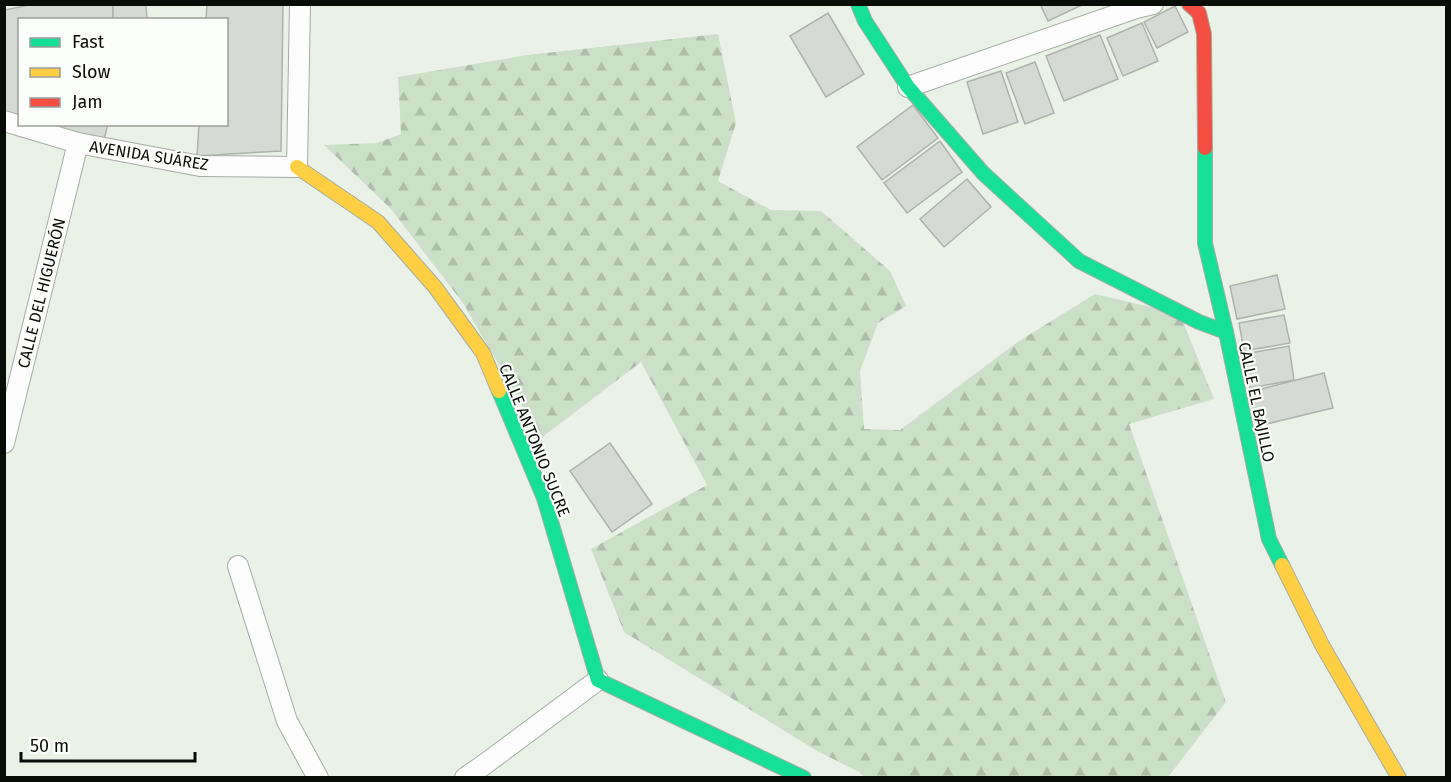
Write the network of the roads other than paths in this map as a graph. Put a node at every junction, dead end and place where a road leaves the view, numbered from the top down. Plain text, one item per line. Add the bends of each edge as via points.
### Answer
1 (300, 4) edge
2 (858, 4) edge
3 (1190, 4) edge
4 (1141, 6) edge
5 (908, 87) junction
6 (21, 126) edge
7 (78, 143) junction
8 (297, 167) junction
9 (1226, 333) junction
10 (4, 443) edge
11 (238, 566) dead end
12 (598, 680) junction
13 (318, 777) edge
14 (465, 777) edge
15 (804, 777) edge
16 (1399, 777) edge

1 - 8 street
2 - 5 street
3 - 9 street, CALLE EL BAJILLO via 1199,13 1204,34 1205,243
4 - 5 street
5 - 9 street via 982,173 1079,261
6 - 7 street, AVENIDA SUÁREZ
7 - 8 street, AVENIDA SUÁREZ via 200,166
7 - 10 street, CALLE DEL HIGUERÓN
8 - 12 street, CALLE ANTONIO SUCRE via 378,222 435,287 483,353 544,498
9 - 16 street, CALLE EL BAJILLO via 1269,539 1322,645
11 - 13 street via 287,721
12 - 14 street
12 - 15 street

